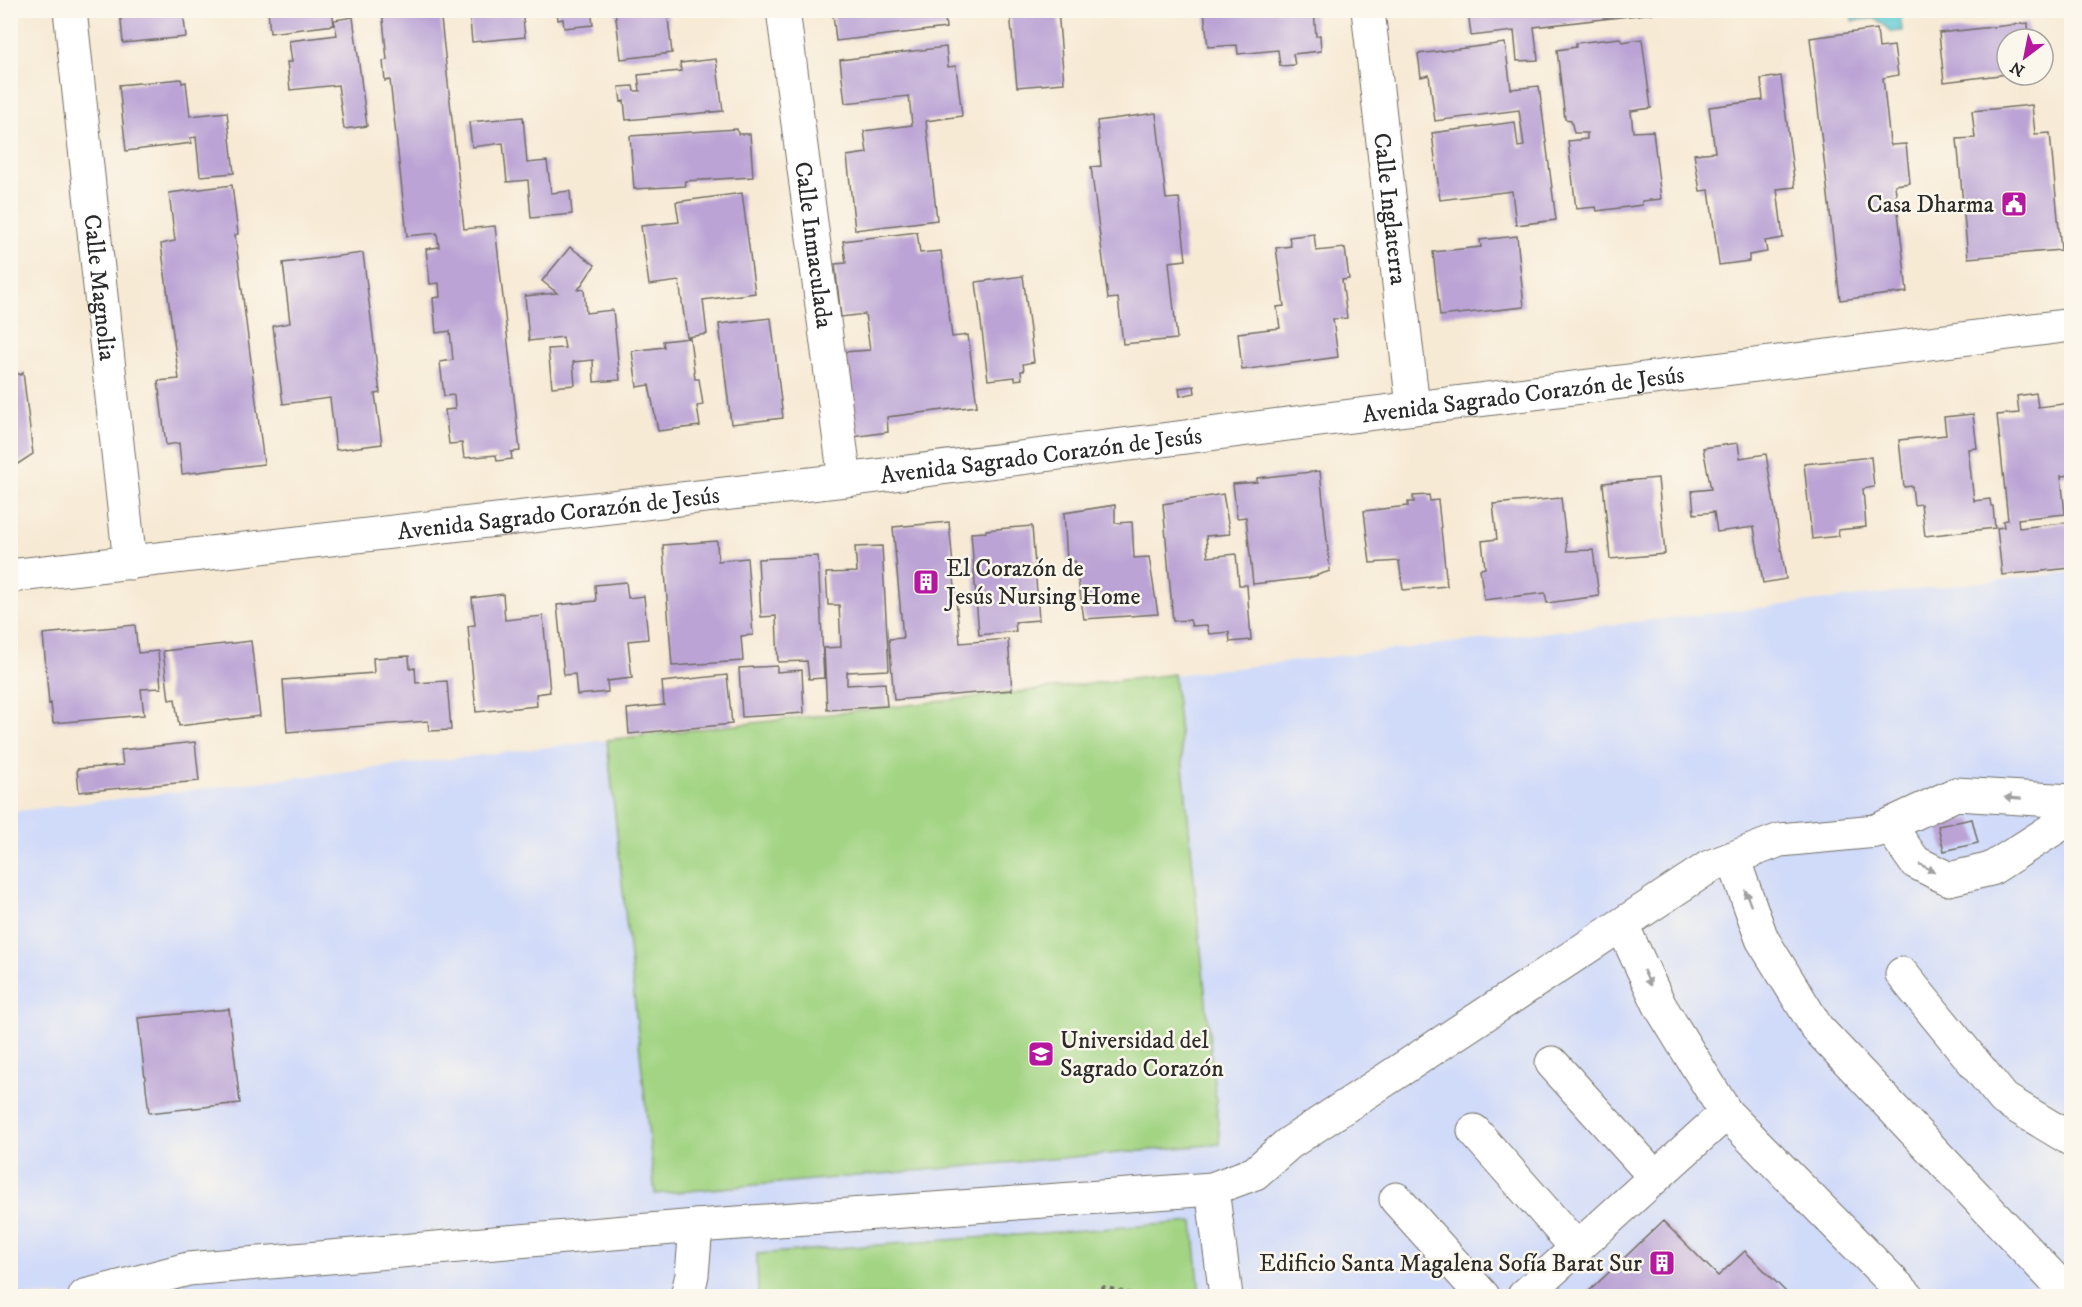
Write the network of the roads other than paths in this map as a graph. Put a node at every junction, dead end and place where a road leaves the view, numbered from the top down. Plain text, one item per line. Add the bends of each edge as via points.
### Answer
1 (70, 10) edge
2 (783, 10) edge
3 (1368, 10) edge
4 (2072, 326) edge
5 (1413, 407) junction
6 (844, 480) junction
7 (130, 563) junction
8 (10, 576) edge
9 (2072, 801) edge
10 (2072, 817) edge
11 (1889, 825) junction
12 (1733, 858) junction
13 (1622, 925) junction
14 (1902, 974) dead end
15 (1552, 1063) dead end
16 (1726, 1113) junction
17 (1474, 1131) dead end
18 (2072, 1140) edge
19 (1655, 1177) junction
20 (1212, 1189) junction
21 (1396, 1199) dead end
22 (696, 1226) junction
23 (1577, 1248) junction
24 (98, 1295) edge
25 (687, 1296) edge
26 (1226, 1296) edge
27 (1483, 1296) edge
28 (1524, 1296) edge
29 (1907, 1296) edge
30 (2070, 1296) edge

1 - 7 street, Calle Magnolia
2 - 6 street, Calle Inmaculada
3 - 5 street, Calle Inglaterra
4 - 5 street, Avenida Sagrado Corazón de Jesús
5 - 6 street, Avenida Sagrado Corazón de Jesús
6 - 7 street, Avenida Sagrado Corazón de Jesús
7 - 8 street, Avenida Sagrado Corazón de Jesús
9 -> 11 street via 1956,794
11 -> 10 street via 1915,862 1949,879 1991,870
11 - 12 street via 1876,831 1780,840
12 - 13 street via 1709,867
30 -> 12 street via 1817,1028 1762,939
13 -> 16 street via 1660,1006
13 - 20 street via 1288,1144 1255,1173
14 - 18 street via 2004,1099
15 - 19 street
16 - 19 street
16 - 29 street
17 - 23 street
19 - 23 street
20 - 22 street
20 - 26 street
21 - 27 street
22 - 24 street via 188,1269
22 - 25 street
23 - 28 street

